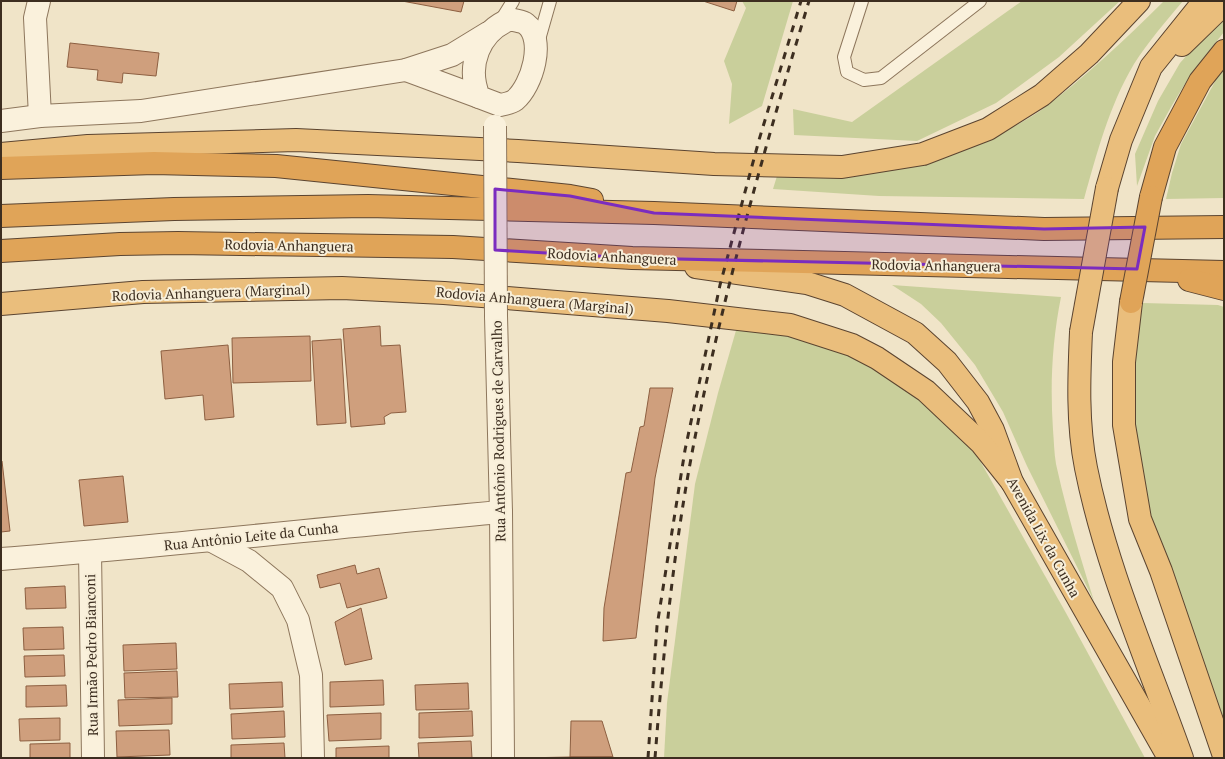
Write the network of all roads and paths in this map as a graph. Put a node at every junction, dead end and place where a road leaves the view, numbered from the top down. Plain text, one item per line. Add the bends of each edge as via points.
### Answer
1 (39, 1) edge
2 (513, 1) edge
3 (550, 1) edge
4 (862, 1) edge
5 (980, 1) edge
6 (1139, 1) edge
7 (1204, 1) edge
8 (1224, 4) edge
9 (494, 28) junction
10 (537, 46) junction
11 (1224, 51) edge
12 (1151, 67) junction
13 (406, 70) junction
14 (479, 97) junction
15 (40, 116) junction
16 (498, 116) junction
17 (1, 121) edge
18 (1, 154) edge
19 (1, 168) edge
20 (654, 213) junction
21 (1, 216) edge
22 (1219, 226) edge
23 (1, 251) edge
24 (632, 258) junction
25 (1143, 269) junction
26 (1224, 272) edge
27 (1224, 288) edge
28 (1, 304) edge
29 (1012, 482) junction
30 (501, 512) junction
31 (212, 541) junction
32 (90, 552) junction
33 (1, 559) edge
34 (1224, 756) edge
35 (93, 758) edge
36 (313, 758) edge
37 (503, 758) edge
38 (1168, 758) edge
39 (1182, 758) edge

1 - 15 street via 35,18
2 - 9 lane
3 - 10 lane
4 - 5 lane via 844,57 847,72 864,80 881,78
6 - 18 highway via 1089,54 1042,95 988,129 923,154 842,167 714,164 296,140 88,146
7 - 12 highway via 1182,25
8 - 12 highway via 1174,52
9 - 10 street via 511,20 525,23 534,33
9 - 13 street via 452,55
9 - 14 street via 480,47 474,67
10 - 16 street via 534,64 521,93
11 - 34 highway, bridge via 1200,81 1166,147 1151,197 1131,302 1124,362 1124,425 1140,518 1161,571
12 - 39 highway, bridge via 1121,140 1107,188 1081,332 1080,428 1086,467 1110,563
13 - 14 street
13 - 15 street via 141,111
14 - 16 street
15 - 17 street
16 - 30 street, Rua Antônio Rodrigues de Carvalho, bridge via 496,316
19 - 20 highway via 154,162 276,166 570,196
20 - 21 highway via 368,206 166,209
20 - 22 highway via 1044,229
23 - 24 highway, Rodovia Anhanguera via 178,243 453,247
24 - 25 highway, Rodovia Anhanguera
24 - 29 highway, Avenida Lix da Cunha via 807,283 845,295 915,333 948,362 978,402 993,430
25 - 26 highway, Rodovia Anhanguera
25 - 27 highway
28 - 29 highway, Rodovia Anhanguera (Marginal) via 143,292 342,288 444,293 668,311 790,326 852,345 915,383 981,443
29 - 38 highway, Avenida Lix da Cunha
30 - 31 street, Rua Antônio Leite da Cunha
30 - 37 street, Rua Antônio Rodrigues de Carvalho
31 - 32 street, Rua Antônio Leite da Cunha
31 - 36 street via 249,561 282,588 298,620 310,675
32 - 33 street, Rua Antônio Leite da Cunha
32 - 35 street, Rua Irmão Pedro Bianconi

